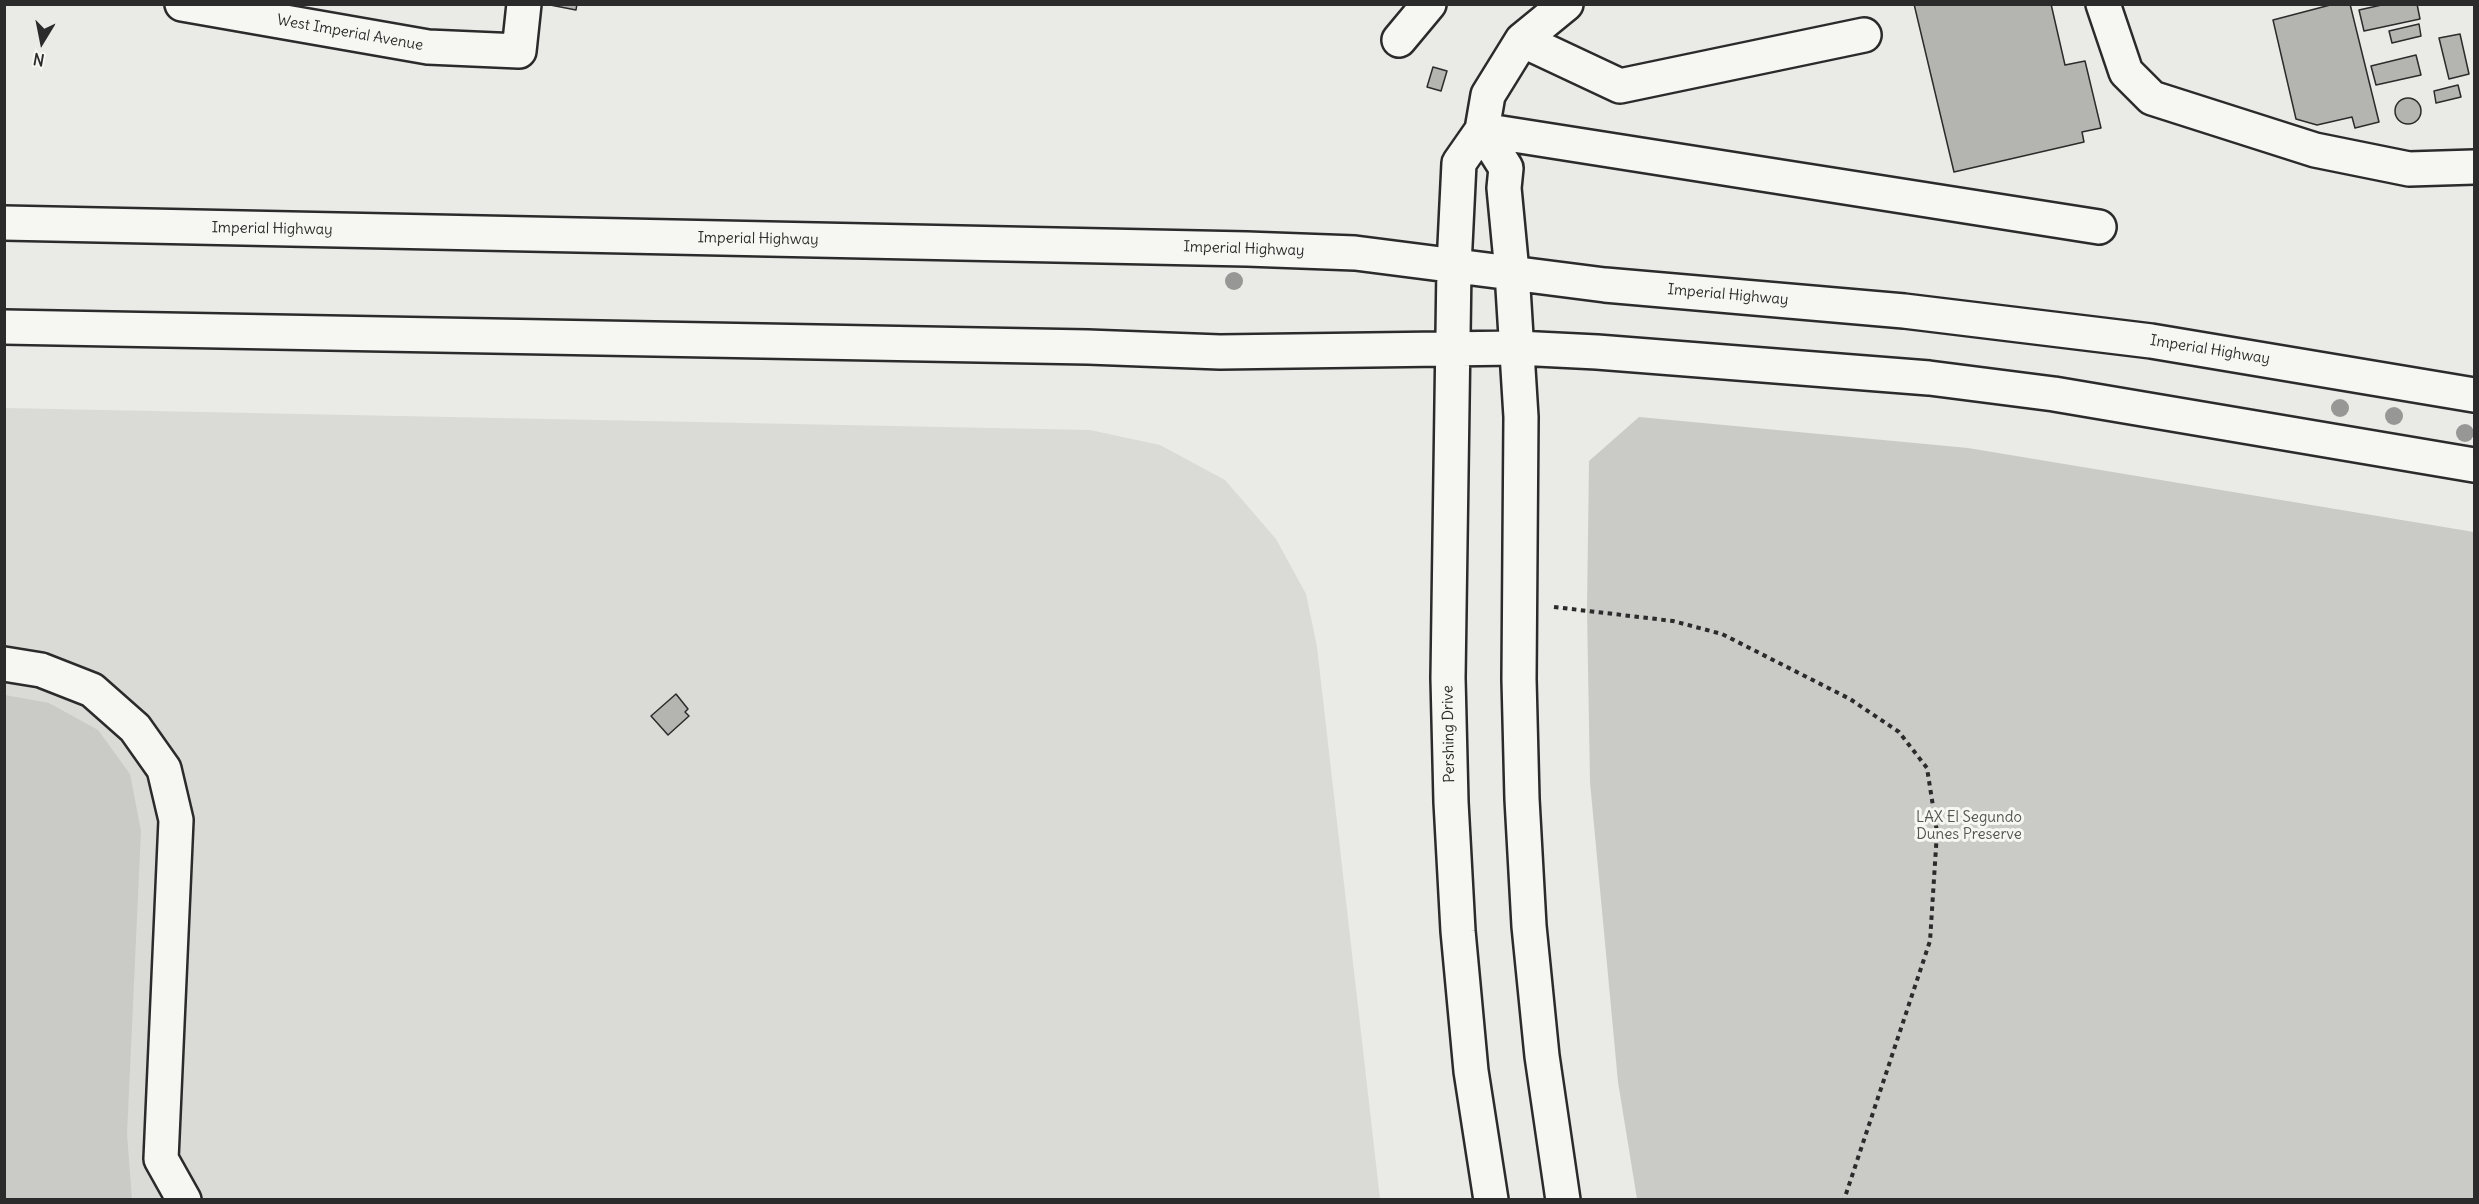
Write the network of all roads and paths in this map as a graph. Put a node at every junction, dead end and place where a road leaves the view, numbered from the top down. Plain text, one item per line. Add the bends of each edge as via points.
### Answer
1 (182, 4) edge
2 (524, 4) edge
3 (1429, 4) edge
4 (1566, 4) edge
5 (2103, 4) edge
6 (1864, 35) dead end
7 (1399, 40) dead end
8 (1522, 40) junction
9 (1482, 130) junction
10 (2475, 167) edge
11 (4, 223) edge
12 (2099, 227) dead end
13 (1454, 266) junction
14 (1512, 272) junction
15 (4, 327) edge
16 (1517, 348) junction
17 (1452, 350) junction
18 (2475, 395) edge
19 (2475, 465) edge
20 (1521, 604) junction
21 (4, 664) edge
22 (184, 1200) edge
23 (1491, 1200) edge
24 (1563, 1200) edge
25 (1844, 1200) edge

1 - 2 main road, West Imperial Avenue via 428,47 519,51
3 - 7 main road
4 - 8 main road
5 - 10 main road via 2126,72 2152,98 2314,150 2409,169
6 - 8 main road via 1620,86
8 - 9 main road via 1488,95
9 - 12 main road
9 - 13 main road, Pershing Drive via 1460,163
9 - 14 main road via 1506,168 1504,188
11 - 13 main road, Imperial Highway via 1247,249 1355,253
13 - 14 main road, Imperial Highway
13 - 17 main road, Pershing Drive
14 - 16 main road
14 - 18 main road, Imperial Highway via 1605,285 1904,311 2151,341
15 - 17 main road via 1076,346 1220,352
16 - 17 main road
16 - 19 main road via 1929,378 2054,394
16 - 20 main road
17 - 23 main road, Pershing Drive via 1448,678 1451,802 1471,1071
20 - 24 main road via 1521,788 1529,926 1542,1056
20 - 25 path via 1673,621 1722,634 1850,699 1899,732 1927,768 1937,832 1930,941
21 - 22 main road via 41,670 92,690 135,728 164,769 176,820 161,1159

